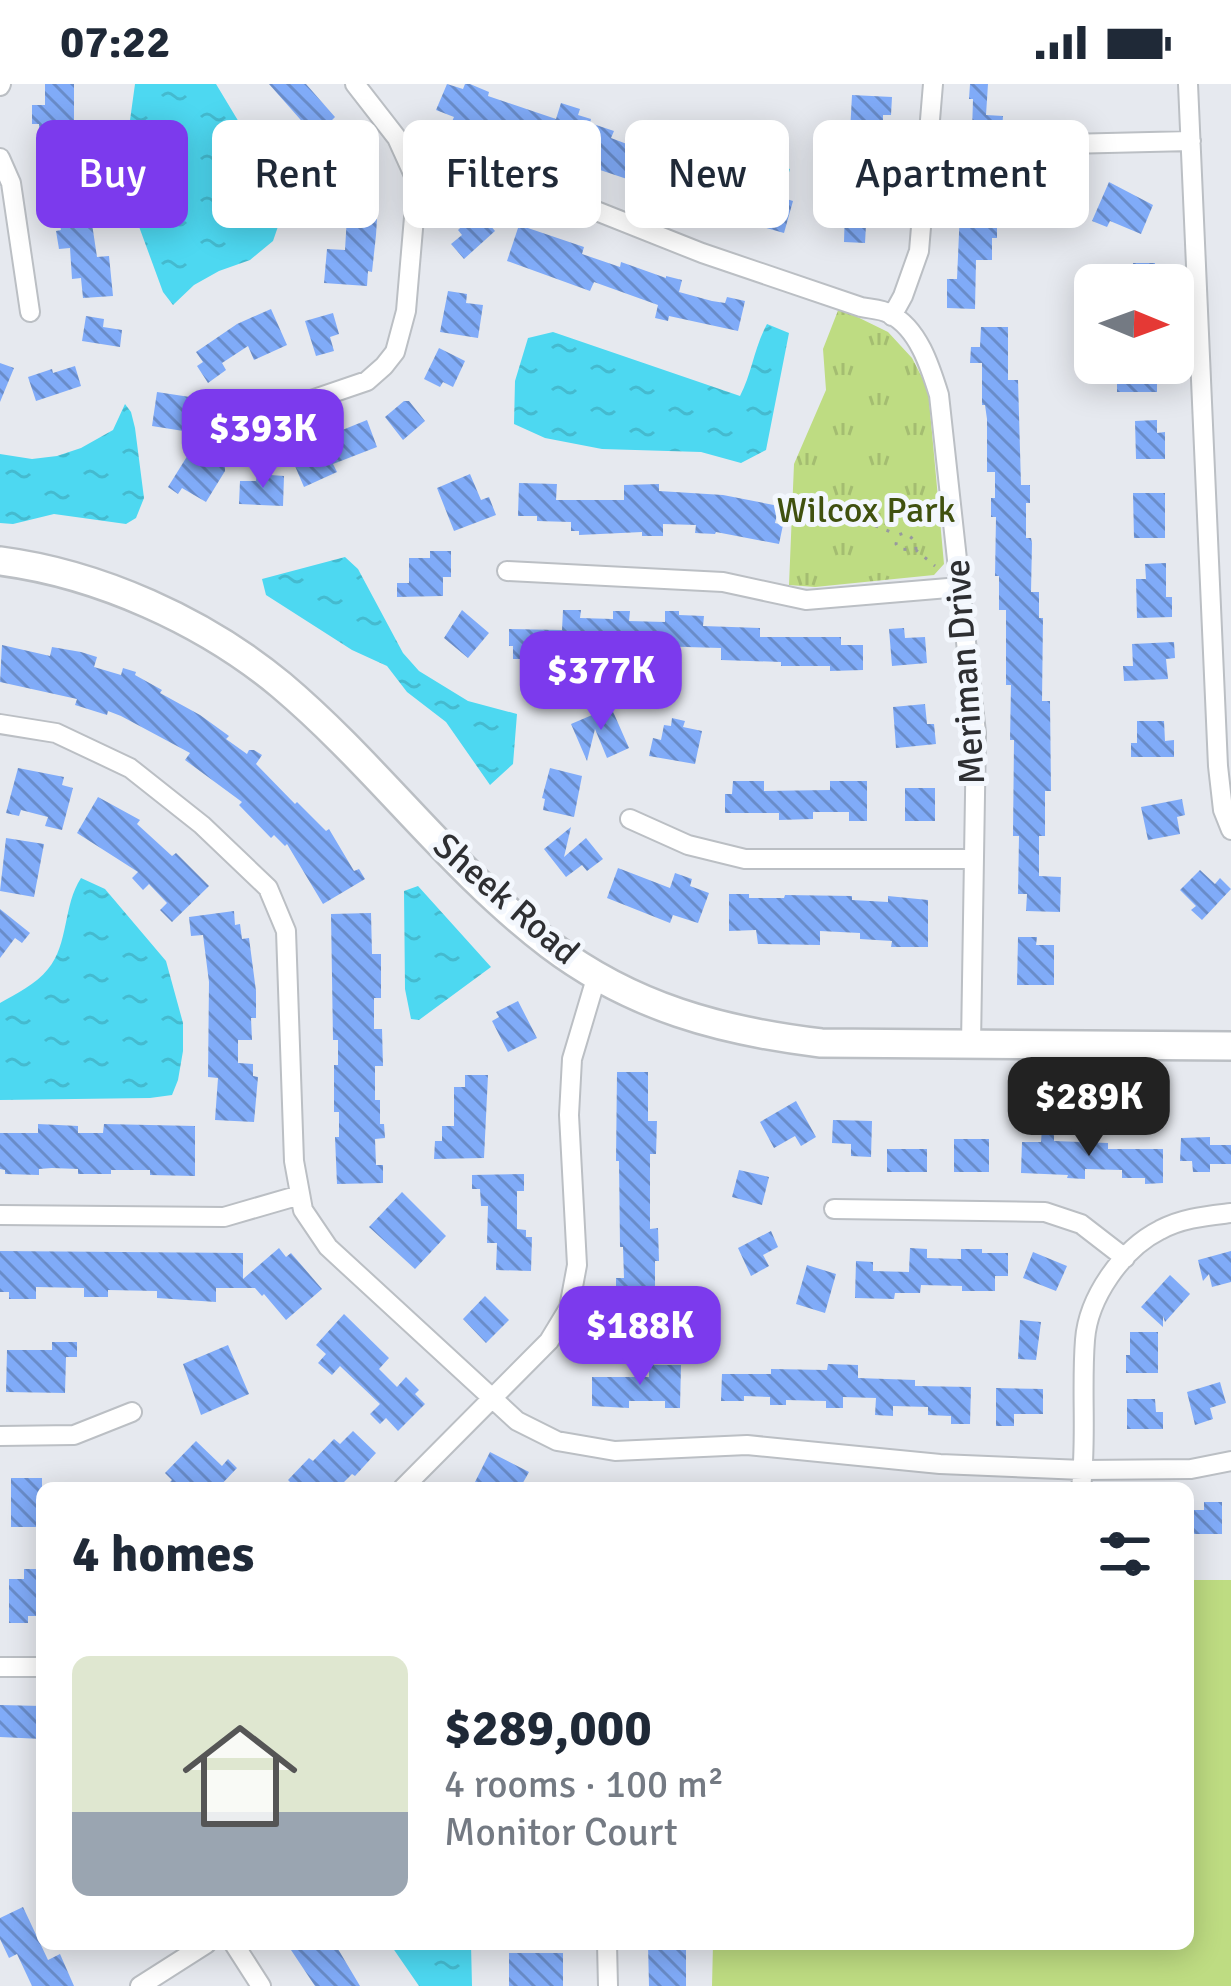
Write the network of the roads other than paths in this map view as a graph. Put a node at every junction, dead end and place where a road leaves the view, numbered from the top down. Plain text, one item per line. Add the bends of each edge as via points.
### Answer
1 (355, 84) edge
2 (933, 84) edge
3 (1188, 84) edge
4 (1191, 141) junction
5 (1089, 143) edge
6 (403, 152) edge
7 (0, 158) edge
8 (601, 213) edge
9 (413, 228) edge
10 (30, 312) dead end
11 (890, 314) junction
12 (247, 422) dead end
13 (0, 561) edge
14 (507, 571) dead end
15 (959, 587) junction
16 (0, 724) edge
17 (630, 819) dead end
18 (1231, 830) edge
19 (974, 859) junction
20 (597, 975) junction
21 (971, 1044) junction
22 (1231, 1046) edge
23 (300, 1195) junction
24 (834, 1209) dead end
25 (1231, 1213) edge
26 (0, 1215) edge
27 (1125, 1258) junction
28 (493, 1397) junction
29 (132, 1412) dead end
30 (0, 1436) edge
31 (1231, 1461) edge
32 (1082, 1479) edge
33 (409, 1482) edge
34 (0, 1667) edge
35 (36, 1667) edge
36 (197, 1950) edge
37 (238, 1950) edge
38 (607, 1950) edge
39 (140, 1986) edge
40 (261, 1986) edge
41 (608, 1986) edge

1 - 6 street
2 - 11 street via 919,250
3 - 4 street
4 - 5 street
4 - 18 street via 1219,778
7 - 10 street
8 - 11 street
9 - 12 street via 406,311 384,366 367,381
11 - 15 street, Meriman Drive via 927,360 939,395
13 - 20 street, Sheek Road via 133,597 238,655 327,728 484,887
14 - 15 street via 723,582 806,600
15 - 19 street, Meriman Drive via 976,733
16 - 23 street via 56,734 130,768 268,888 286,931
17 - 19 street via 745,860
19 - 21 street, Meriman Drive
20 - 21 street, Sheek Road via 680,1015 759,1036
20 - 28 street via 572,1059 577,1265 568,1309 549,1341
21 - 22 street, Sheek Road
23 - 26 street via 224,1217
23 - 28 street via 328,1247
24 - 27 street via 1065,1216
25 - 27 street via 1161,1229
27 - 32 street via 1100,1292 1084,1335
28 - 32 street via 537,1432 585,1447 747,1445
28 - 33 street
29 - 30 street via 74,1435
31 - 32 street
34 - 35 street
36 - 39 street
37 - 40 street
38 - 41 street

